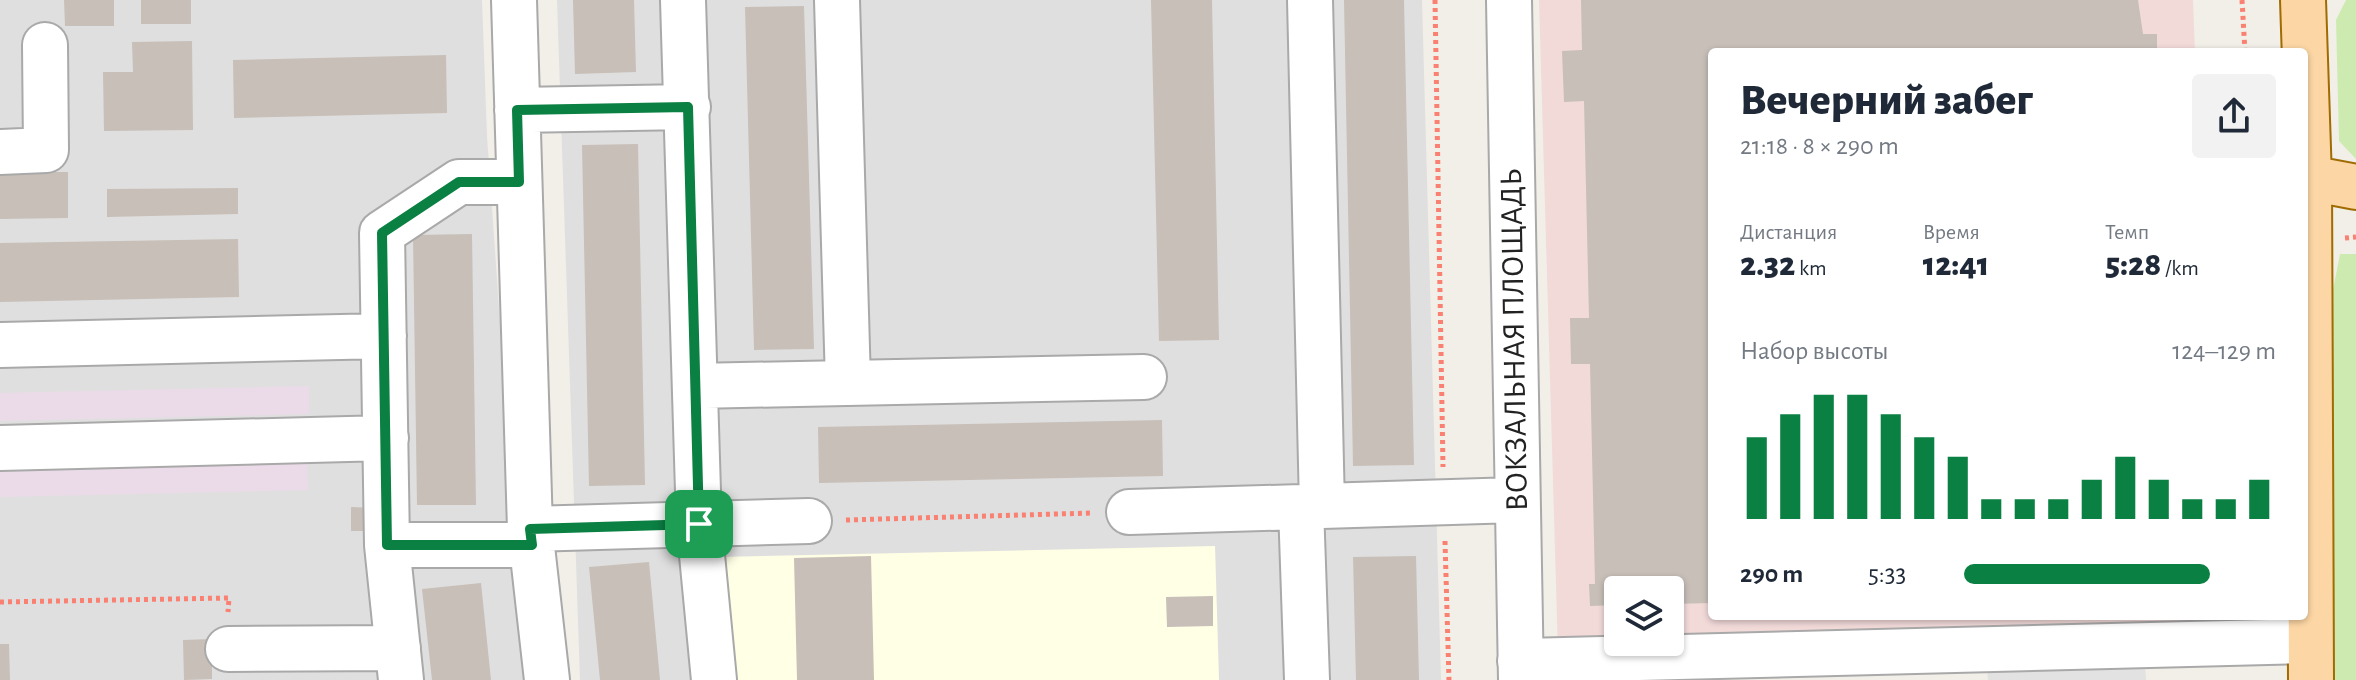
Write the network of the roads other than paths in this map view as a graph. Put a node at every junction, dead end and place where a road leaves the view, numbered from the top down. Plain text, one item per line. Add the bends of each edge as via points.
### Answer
1 (514, 0) edge
2 (683, 0) edge
3 (837, 0) edge
4 (1310, 0) edge
5 (1509, 0) edge
6 (2303, 0) edge
7 (45, 45) dead end
8 (2305, 48) edge
9 (688, 107) junction
10 (517, 110) junction
11 (2308, 148) edge
12 (0, 152) edge
13 (2309, 178) junction
14 (519, 182) junction
15 (2356, 187) edge
16 (384, 336) junction
17 (0, 345) edge
18 (1144, 377) dead end
19 (848, 383) junction
20 (695, 386) junction
21 (386, 438) junction
22 (0, 448) edge
23 (1516, 500) junction
24 (1311, 506) junction
25 (1129, 512) road end
26 (809, 521) road end
27 (699, 524) junction
28 (531, 537) junction
29 (387, 545) junction
30 (228, 649) road end
31 (2311, 660) edge
32 (399, 664) edge
33 (1843, 666) edge
34 (1700, 668) edge
35 (1520, 671) edge
36 (547, 680) edge
37 (714, 680) edge
38 (1307, 680) edge

1 - 10 street
2 - 9 street
3 - 19 street
4 - 24 street
5 - 23 street, ВОКЗАЛЬНАЯ ПЛОЩАДЬ
6 - 8 main road
7 - 12 street via 46,150
9 - 10 street
9 - 20 street
10 - 14 street
11 - 13 main road
13 - 15 main road
13 - 31 main road
14 - 16 street via 459,182 382,233
14 - 28 street
16 - 17 street
16 - 21 street
18 - 19 street
19 - 20 street
20 - 27 street
21 - 22 street
21 - 29 street
23 - 24 street
23 - 35 street, ВОКЗАЛЬНАЯ ПЛОЩАДЬ
24 - 25 street
24 - 38 street
26 - 27 street
27 - 28 street
27 - 37 street
28 - 29 street
28 - 36 street
29 - 32 street
30 - 32 street
31 - 33 street
33 - 34 street
34 - 35 street

